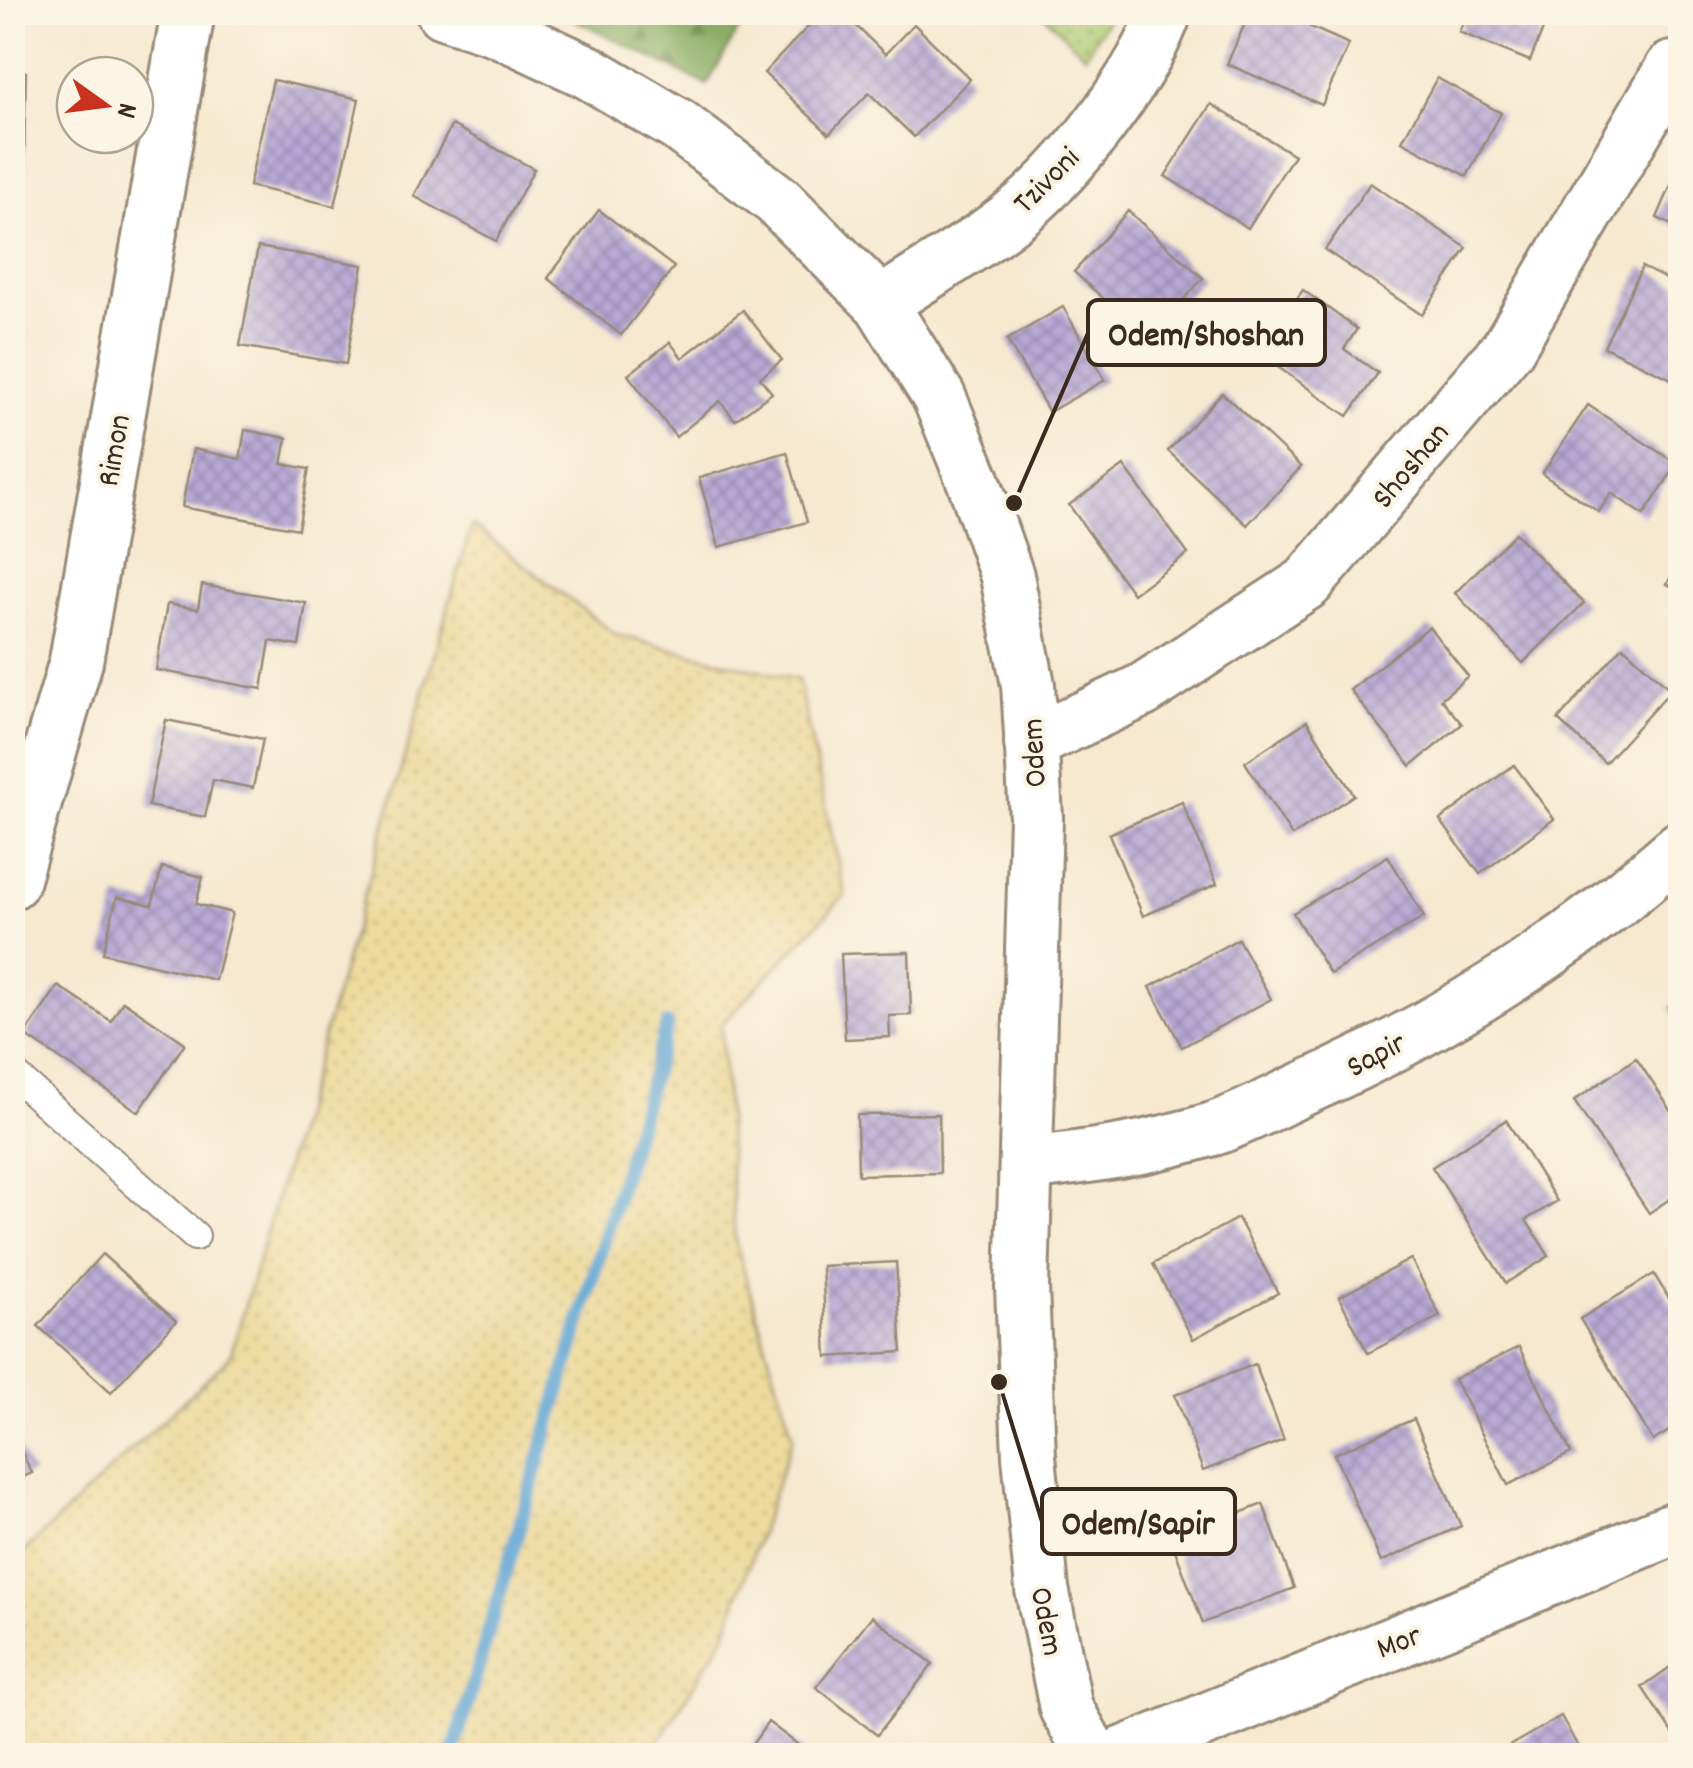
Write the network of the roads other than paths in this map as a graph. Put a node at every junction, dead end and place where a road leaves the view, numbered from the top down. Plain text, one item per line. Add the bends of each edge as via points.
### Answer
1 (188, 12) edge
2 (443, 12) edge
3 (1165, 12) edge
4 (1676, 68) edge
5 (881, 304) junction
6 (1031, 742) junction
7 (1680, 848) edge
8 (12, 882) edge
9 (12, 1073) edge
10 (1026, 1164) junction
11 (195, 1236) dead end
12 (1680, 1526) edge
13 (1093, 1756) edge
14 (1117, 1756) edge

1 - 8 street, Rimon via 76,661
2 - 5 street, Odem via 588,72 678,125 777,200
3 - 5 street, Tzivoni via 1108,110 1032,200
4 - 6 street, Shoshan via 1508,348 1307,583 1143,690
5 - 6 street, Odem via 939,397 1007,576 1028,685
6 - 10 street, Odem via 1036,817
7 - 10 street, Sapir via 1607,913 1516,977 1353,1066 1216,1128 1122,1153
9 - 11 lane
10 - 13 street, Odem via 1022,1287 1042,1590 1066,1708
12 - 14 street, Mor

